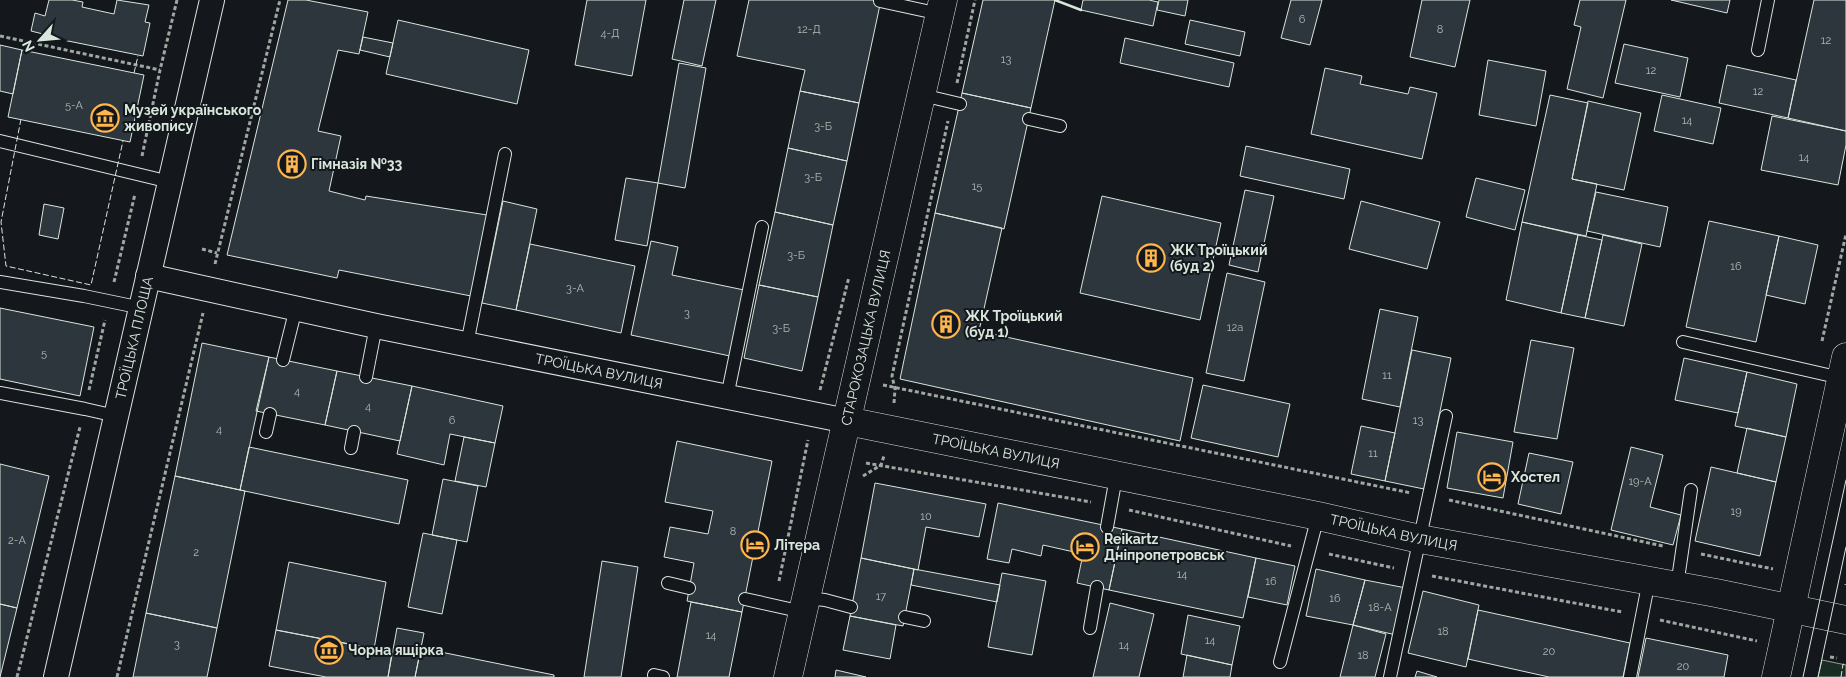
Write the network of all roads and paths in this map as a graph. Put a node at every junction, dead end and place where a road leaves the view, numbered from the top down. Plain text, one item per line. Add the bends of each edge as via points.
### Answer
1 (177, 0) edge
2 (212, 0) edge
3 (280, 0) edge
4 (975, 0) edge
5 (1768, 0) edge
6 (880, 1) edge
7 (942, 7) edge
8 (0, 36) edge
9 (1758, 50) dead end
10 (160, 70) junction
11 (922, 95) junction
12 (956, 103) junction
13 (1029, 119) dead end
14 (1060, 126) dead end
15 (0, 141) edge
16 (505, 154) dead end
17 (138, 174) junction
18 (170, 182) junction
19 (762, 227) dead end
20 (1846, 234) edge
21 (202, 249) dead end
22 (217, 253) junction
23 (214, 264) dead end
24 (148, 276) junction
25 (0, 282) edge
26 (109, 301) junction
27 (142, 308) junction
28 (296, 308) junction
29 (204, 309) dead end
30 (376, 326) junction
31 (1683, 342) dead end
32 (467, 344) junction
33 (283, 360) dead end
34 (1834, 369) edge
35 (366, 377) dead end
36 (0, 393) edge
37 (727, 397) junction
38 (85, 408) junction
39 (270, 414) dead end
40 (116, 416) junction
41 (1446, 416) dead end
42 (847, 422) junction
43 (266, 432) dead end
44 (354, 432) dead end
45 (351, 448) dead end
46 (807, 449) dead end
47 (1116, 476) junction
48 (1691, 490) dead end
49 (1429, 496) junction
50 (1318, 516) junction
51 (1107, 527) dead end
52 (1420, 538) junction
53 (1682, 551) junction
54 (1776, 569) dead end
55 (1649, 580) junction
56 (668, 583) dead end
57 (1677, 586) junction
58 (1097, 587) dead end
59 (689, 588) dead end
60 (745, 599) dead end
61 (774, 605) junction
62 (805, 605) junction
63 (852, 607) dead end
64 (1791, 608) junction
65 (905, 617) dead end
66 (1846, 620) edge
67 (924, 621) dead end
68 (1090, 628) dead end
69 (1830, 657) dead end
70 (1837, 658) dead end
71 (1280, 662) dead end
72 (17, 677) edge
73 (56, 677) edge
74 (117, 677) edge
75 (788, 677) edge
76 (1390, 677) edge
77 (1630, 677) edge
78 (1776, 677) edge

1 - 10 path
2 - 18 street, ТРОЇЦЬКА ПЛОЩА
3 - 22 path
4 - 12 path
5 - 9 lane
6 - 7 lane
7 - 11 street, СТАРОКОЗАЦЬКА ВУЛИЦЯ
8 - 10 path
10 - 17 path
11 - 12 lane
11 - 42 street, СТАРОКОЗАЦЬКА ВУЛИЦЯ
12 - 49 path via 892,376 895,389
13 - 14 lane
15 - 17 lane
16 - 32 lane
17 - 18 lane
17 - 26 path
18 - 24 street, ТРОЇЦЬКА ПЛОЩА
19 - 37 lane
20 - 34 path
21 - 22 path
22 - 23 path
24 - 27 street, ТРОЇЦЬКА ПЛОЩА
24 - 28 street, ТРОЇЦЬКА ВУЛИЦЯ
25 - 26 lane
26 - 27 lane
26 - 38 path
27 - 40 street, ТРОЇЦЬКА ПЛОЩА
28 - 30 street, ТРОЇЦЬКА ВУЛИЦЯ
28 - 33 lane
29 - 74 path
30 - 32 street, ТРОЇЦЬКА ВУЛИЦЯ
30 - 35 lane
31 - 34 lane
32 - 37 street, ТРОЇЦЬКА ВУЛИЦЯ
34 - 64 street
36 - 38 lane
37 - 42 street, ТРОЇЦЬКА ВУЛИЦЯ
38 - 40 lane
38 - 72 path
39 - 43 lane
40 - 73 street, ТРОЇЦЬКА ПЛОЩА
41 - 49 lane
42 - 47 street, ТРОЇЦЬКА ВУЛИЦЯ
42 - 62 street, СТАРОКОЗАЦЬКА ВУЛИЦЯ
44 - 45 lane
46 - 61 path
47 - 50 street, ТРОЇЦЬКА ВУЛИЦЯ
47 - 51 lane
48 - 53 lane
49 - 52 lane
49 - 53 path
50 - 52 street, ТРОЇЦЬКА ВУЛИЦЯ
50 - 71 lane
52 - 55 street, ТРОЇЦЬКА ВУЛИЦЯ
52 - 76 lane
53 - 54 path
53 - 57 lane
55 - 57 street, ТРОЇЦЬКА ВУЛИЦЯ
55 - 77 lane
56 - 59 lane
57 - 64 street, ТРОЇЦЬКА ВУЛИЦЯ
58 - 68 lane
60 - 61 lane
61 - 62 lane
62 - 63 lane via 825,600
62 - 75 street, СТАРОКОЗАЦЬКА ВУЛИЦЯ
64 - 66 street, ТРОЇЦЬКА ВУЛИЦЯ
64 - 78 street
65 - 67 lane
69 - 70 path

